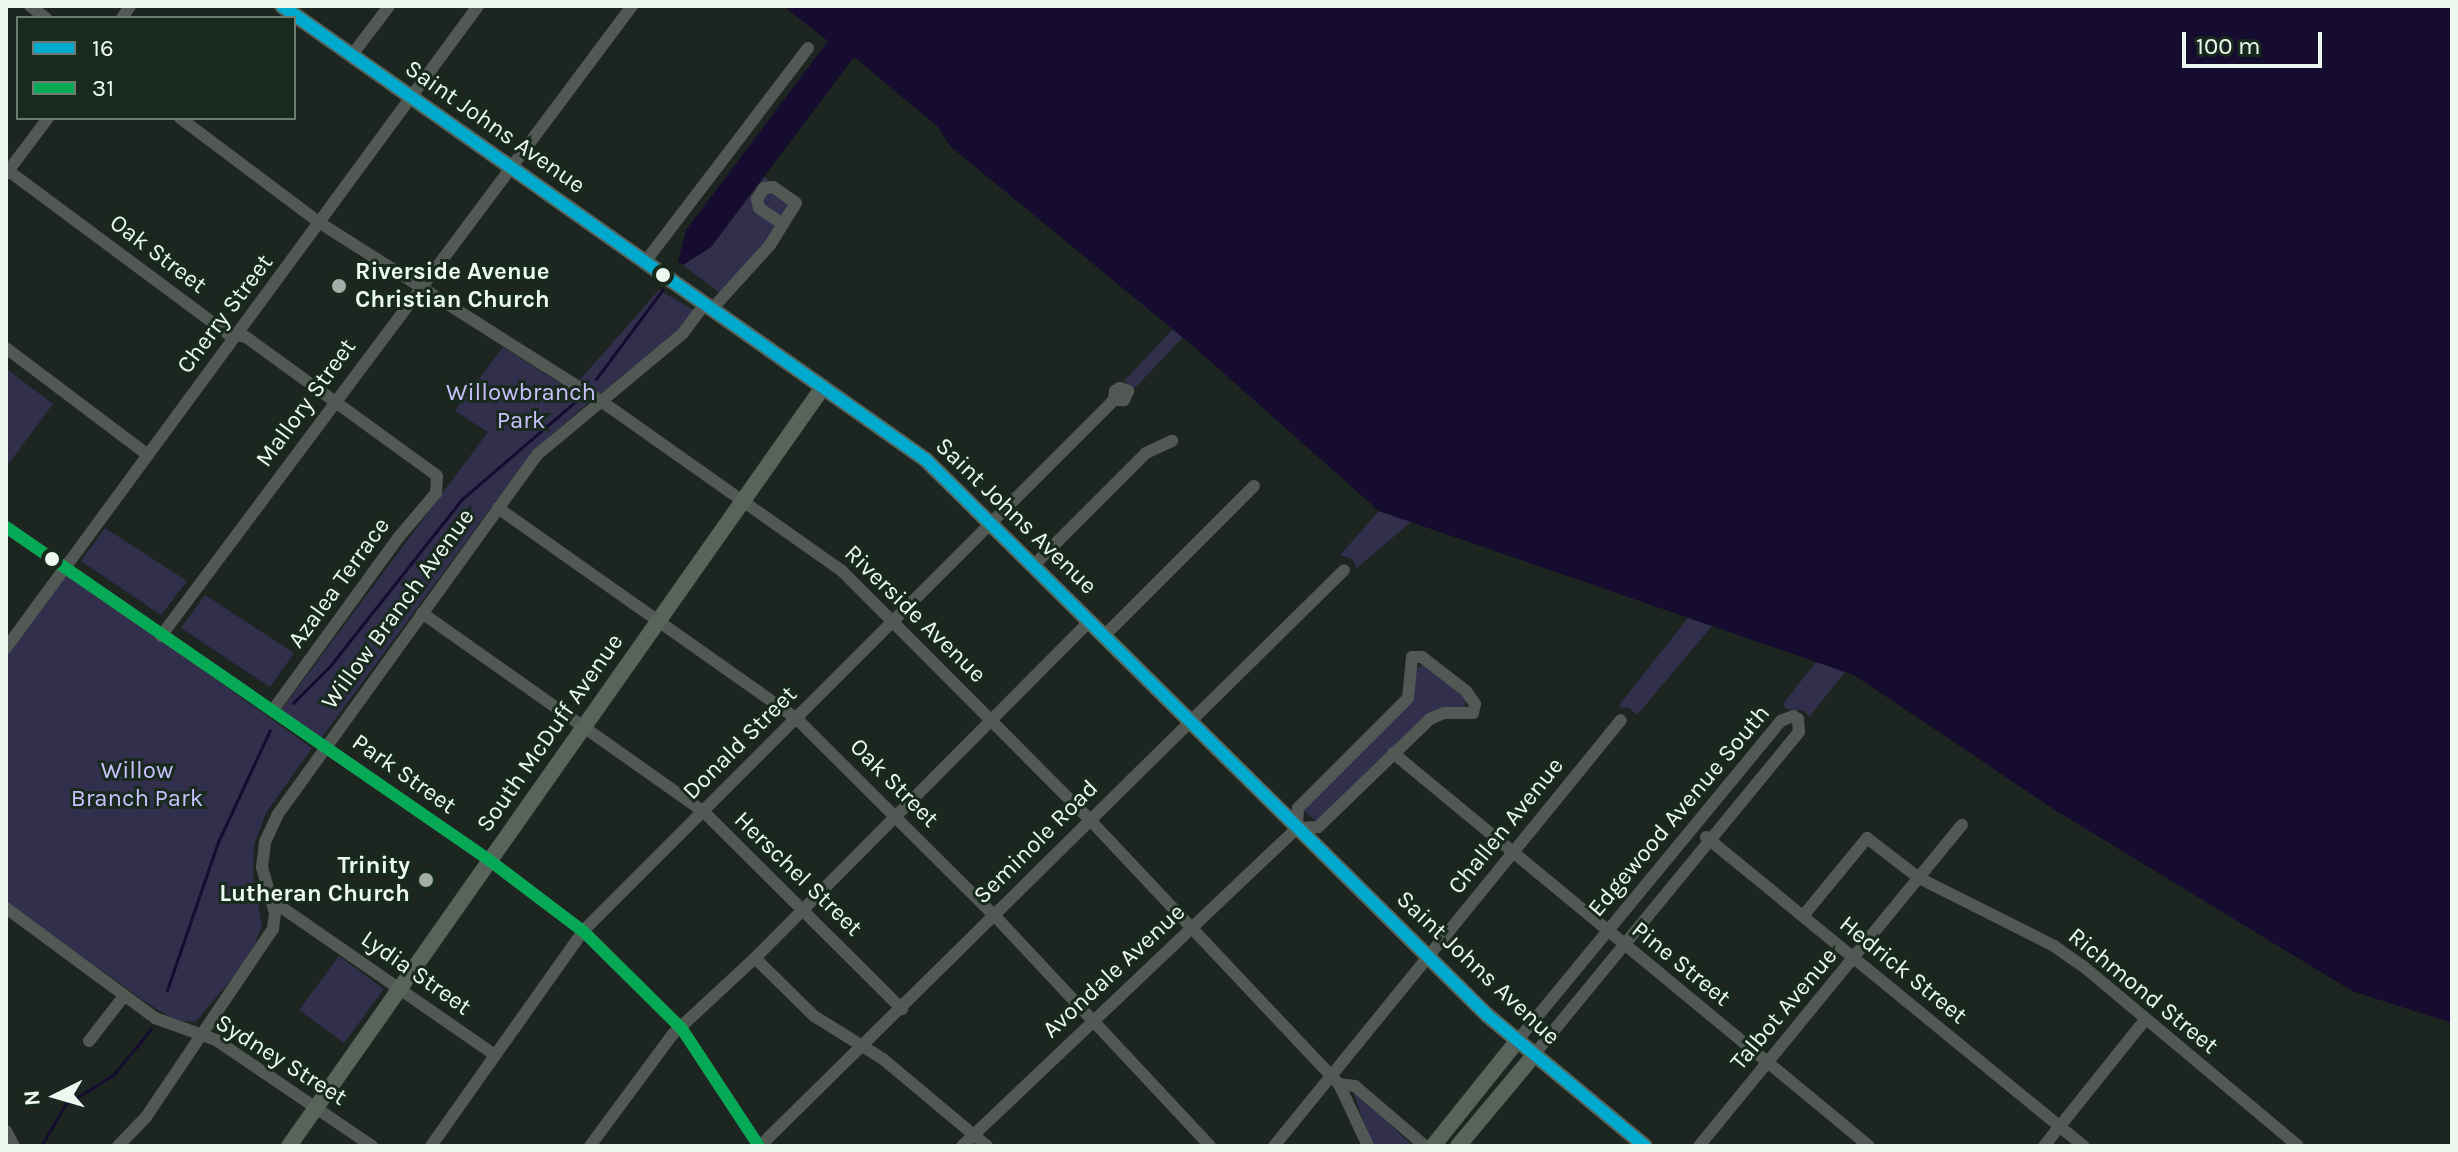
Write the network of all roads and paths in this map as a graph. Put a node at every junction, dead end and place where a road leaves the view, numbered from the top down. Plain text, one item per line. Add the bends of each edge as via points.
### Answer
1 (282, 6) edge
2 (389, 6) edge
3 (478, 6) edge
4 (632, 6) edge
5 (808, 48) dead end
6 (352, 55) junction
7 (411, 98) junction
8 (46, 120) edge
9 (183, 120) edge
10 (509, 167) junction
11 (7, 171) edge
12 (320, 223) junction
13 (783, 224) dead end
14 (645, 262) junction
15 (420, 286) junction
16 (708, 306) junction
17 (236, 335) junction
18 (6, 348) edge
19 (823, 387) junction
20 (1114, 400) dead end
21 (601, 401) junction
22 (334, 402) junction
23 (1172, 441) dead end
24 (148, 455) junction
25 (439, 482) joint
26 (1254, 486) dead end
27 (742, 500) junction
28 (498, 508) junction
29 (991, 522) junction
30 (6, 527) edge
31 (1034, 565) junction
32 (63, 570) junction
33 (1344, 570) dead end
34 (422, 613) junction
35 (658, 620) junction
36 (893, 620) junction
37 (1090, 621) junction
38 (161, 636) junction
39 (1104, 636) junction
40 (6, 648) edge
41 (273, 710) junction
42 (796, 718) junction
43 (992, 719) junction
44 (1621, 720) dead end
45 (1190, 721) junction
46 (583, 726) junction
47 (326, 746) junction
48 (1393, 753) junction
49 (703, 811) junction
50 (895, 816) junction
51 (1090, 820) junction
52 (1962, 825) dead end
53 (1297, 828) junction
54 (1694, 828) junction
55 (1710, 840) junction
56 (1513, 853) junction
57 (489, 860) junction
58 (1919, 878) junction
59 (271, 900) junction
60 (6, 908) edge
61 (802, 910) junction
62 (994, 915) junction
63 (1803, 916) junction
64 (1192, 928) junction
65 (583, 931) junction
66 (1607, 933) junction
67 (1624, 946) junction
68 (1427, 957) junction
69 (755, 958) junction
70 (1854, 959) junction
71 (399, 987) junction
72 (124, 996) junction
73 (902, 1009) junction
74 (2145, 1020) junction
75 (1093, 1021) junction
76 (682, 1029) junction
77 (204, 1035) junction
78 (89, 1041) dead end
79 (1517, 1041) junction
80 (863, 1047) junction
81 (495, 1055) junction
82 (1534, 1055) junction
83 (1767, 1063) junction
84 (1335, 1080) junction
85 (316, 1107) junction
86 (2060, 1126) junction
87 (6, 1131) edge
88 (973, 1135) junction
89 (14, 1146) edge
90 (118, 1146) edge
91 (289, 1146) edge
92 (372, 1146) edge
93 (431, 1146) edge
94 (590, 1146) edge
95 (759, 1146) edge
96 (962, 1146) edge
97 (987, 1146) edge
98 (1210, 1146) edge
99 (1274, 1146) edge
100 (1368, 1146) edge
101 (1425, 1146) edge
102 (1433, 1146) edge
103 (1458, 1146) edge
104 (1645, 1146) edge
105 (1699, 1146) edge
106 (1869, 1146) edge
107 (2044, 1146) edge
108 (2084, 1146) edge
109 (2298, 1146) edge

1 - 6 main road, Saint Johns Avenue
2 - 6 street
3 - 7 street, Cherry Street
4 - 10 street, Mallory Street
5 - 14 street
6 - 7 main road, Saint Johns Avenue
7 - 10 main road, Saint Johns Avenue
7 - 12 street, Cherry Street
8 - 11 street
9 - 12 street, Riverside Avenue
10 - 14 main road, Saint Johns Avenue
10 - 15 street, Mallory Street
11 - 17 street, Oak Street
12 - 15 street, Riverside Avenue
12 - 17 street, Cherry Street
13 - 16 street, Willow Branch Avenue via 770,245
14 - 16 main road, Saint Johns Avenue
15 - 21 street, Riverside Avenue
15 - 22 street, Mallory Street
16 - 19 main road, Saint Johns Avenue
16 - 21 street, Willow Branch Avenue
17 - 22 street, Oak Street
17 - 24 street, Cherry Street
18 - 24 street
19 - 27 main road, South McDuff Avenue
19 - 29 main road, Saint Johns Avenue via 926,460
20 - 29 street, Donald Street
21 - 27 street, Riverside Avenue
21 - 28 street, Willow Branch Avenue via 538,454
22 - 25 street, Oak Street via 432,471
22 - 38 street, Mallory Street
23 - 31 street via 1146,453
24 - 32 street, Cherry Street
25 - 41 street, Azalea Terrace via 436,493
26 - 39 street
27 - 35 main road, South McDuff Avenue
27 - 36 street, Riverside Avenue via 830,561
28 - 34 street, Willow Branch Avenue
28 - 35 street, Oak Street
29 - 31 main road, Saint Johns Avenue
29 - 36 street, Donald Street
30 - 32 street, Park Street
31 - 37 main road, Saint Johns Avenue
32 - 38 street, Park Street
32 - 40 street, Cherry Street
33 - 45 street, Seminole Road
34 - 46 street, Herschel Street
34 - 47 street, Willow Branch Avenue
35 - 42 street, Oak Street
35 - 46 main road, South McDuff Avenue
36 - 42 street, Donald Street
36 - 43 street, Riverside Avenue
37 - 39 main road, Saint Johns Avenue
37 - 43 street
38 - 41 street, Park Street
39 - 45 main road, Saint Johns Avenue
41 - 47 street, Park Street
42 - 49 street, Donald Street
42 - 50 street, Oak Street
43 - 50 street
43 - 51 street, Riverside Avenue
44 - 56 street, Challen Avenue
45 - 51 street, Seminole Road
45 - 53 main road, Saint Johns Avenue
46 - 49 street, Herschel Street
46 - 57 main road, South McDuff Avenue
47 - 57 street, Park Street
47 - 59 street, Willow Branch Avenue via 267,833 262,867
48 - 53 street via 1318,827
48 - 53 street via 1430,719 1444,713 1473,713 1475,704 1466,691 1422,657 1412,657 1408,698 1298,808
48 - 56 street, Pine Street
49 - 61 street, Herschel Street
49 - 65 street, Donald Street
50 - 61 street
50 - 62 street, Oak Street
51 - 62 street, Seminole Road
51 - 64 street, Riverside Avenue
52 - 58 street, Talbot Avenue
53 - 64 street, Avondale Avenue
53 - 68 main road, Saint Johns Avenue
54 - 55 street, Hedrick Street
54 - 55 street, Edgewood Avenue South via 1781,721 1798,719 1799,732
54 - 66 street, Edgewood Avenue South
55 - 63 street, Hedrick Street
55 - 67 street, Edgewood Avenue South
56 - 66 street, Pine Street
56 - 68 street, Challen Avenue
57 - 65 street, Park Street
57 - 71 main road, South McDuff Avenue
58 - 63 street, Richmond Street via 1867,838
58 - 70 street, Talbot Avenue
58 - 74 street, Richmond Street via 2054,946
59 - 71 street, Lydia Street
59 - 77 street, Willow Branch Avenue via 273,929
60 - 72 street, Sydney Street
61 - 69 street
61 - 73 street, Herschel Street
62 - 73 street, Seminole Road
62 - 75 street, Oak Street
63 - 70 street, Hedrick Street
64 - 75 street, Avondale Avenue
64 - 84 street, Riverside Avenue
65 - 76 street, Park Street
65 - 81 street, Donald Street
66 - 67 street, Pine Street
66 - 79 street, Edgewood Avenue South
67 - 82 street, Edgewood Avenue South
67 - 83 street, Pine Street
68 - 79 main road, Saint Johns Avenue
68 - 84 street, Challen Avenue
69 - 76 street
69 - 80 street via 814,1016
70 - 83 street, Talbot Avenue
70 - 86 street, Hedrick Street
71 - 81 street, Lydia Street
71 - 85 main road, South McDuff Avenue
72 - 77 street, Sydney Street via 165,1023
72 - 78 street
73 - 80 street, Seminole Road
74 - 86 street
74 - 109 street, Richmond Street
75 - 88 street, Avondale Avenue
75 - 98 street, Oak Street
76 - 94 street
76 - 95 street, Park Street
77 - 85 street, Sydney Street
77 - 90 street, Willow Branch Avenue via 146,1117
79 - 82 main road, Saint Johns Avenue
79 - 102 main road, Edgewood Avenue South
80 - 88 street
80 - 95 street, Seminole Road
81 - 93 street, Donald Street
82 - 103 main road, Edgewood Avenue South
82 - 104 main road, Saint Johns Avenue
83 - 105 street, Talbot Avenue
83 - 106 street, Pine Street
84 - 99 street, Challen Avenue
84 - 100 street
84 - 101 street, Riverside Avenue via 1355,1086
85 - 91 main road, South McDuff Avenue
85 - 92 street, Sydney Street
86 - 107 street
86 - 108 street, Hedrick Street
87 - 89 street
88 - 96 street, Avondale Avenue
88 - 97 street

